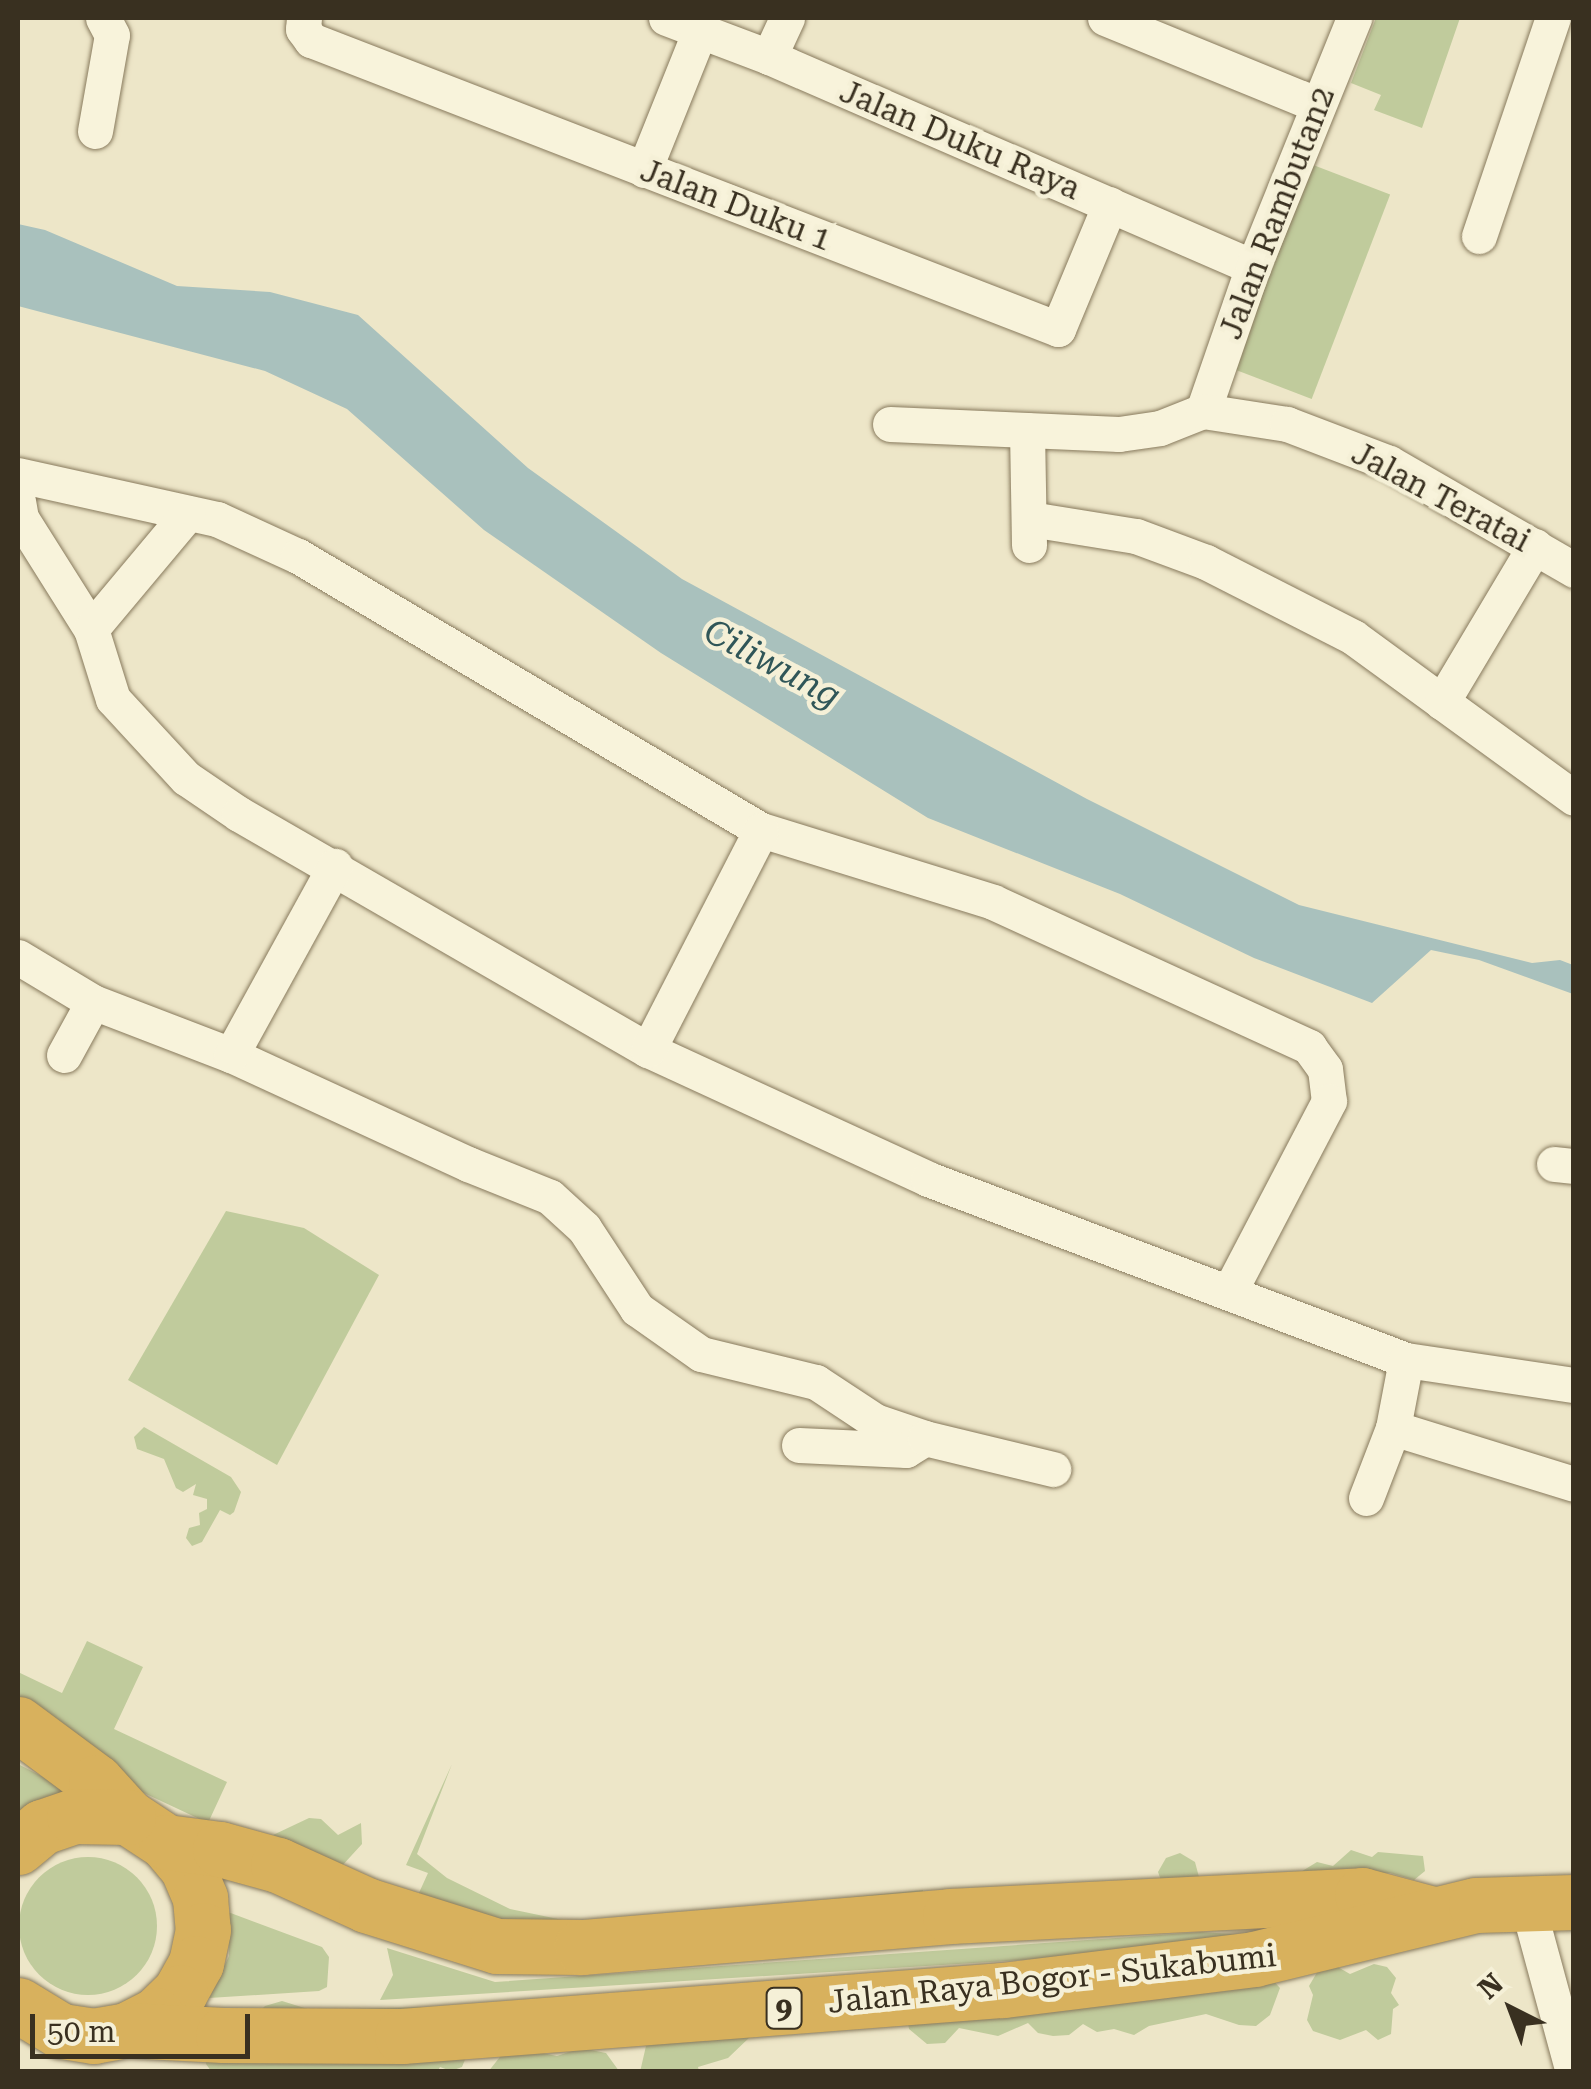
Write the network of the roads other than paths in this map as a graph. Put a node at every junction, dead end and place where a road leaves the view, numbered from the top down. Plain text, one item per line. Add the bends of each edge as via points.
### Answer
1 (103, 18) edge
2 (304, 18) edge
3 (666, 18) edge
4 (787, 18) edge
5 (1105, 18) edge
6 (1354, 18) edge
7 (1554, 18) edge
8 (700, 31) junction
9 (769, 57) junction
10 (1318, 104) junction
11 (95, 131) dead end
12 (644, 170) junction
13 (1110, 204) junction
14 (1479, 236) dead end
15 (1252, 267) junction
16 (1202, 411) junction
17 (890, 424) dead end
18 (1026, 430) junction
19 (18, 474) edge
20 (18, 501) edge
21 (188, 513) junction
22 (1535, 546) junction
23 (1574, 570) edge
24 (91, 629) junction
25 (1442, 702) junction
26 (1574, 798) edge
27 (761, 830) junction
28 (334, 866) junction
29 (18, 957) edge
30 (93, 1002) junction
31 (648, 1050) junction
32 (232, 1054) junction
33 (64, 1056) dead end
34 (1230, 1290) junction
35 (1406, 1360) junction
36 (1574, 1384) edge
37 (1392, 1428) junction
38 (925, 1438) junction
39 (798, 1445) dead end
40 (1053, 1470) dead end
41 (1574, 1484) edge
42 (1366, 1498) dead end
43 (18, 1724) edge
44 (147, 1829) junction
45 (18, 1847) edge
46 (1359, 1916) junction
47 (1554, 1928) edge
48 (18, 2006) edge
49 (127, 2030) junction
50 (1572, 2072) edge

1 - 11 street via 112,35
2 - 12 street, Jalan Duku 1 via 310,40
3 - 8 street, Jalan Duku Raya
4 - 9 street
5 - 10 street
6 - 10 street, Jalan Rambutan2
7 - 14 street
8 - 9 street, Jalan Duku Raya
8 - 12 street
9 - 13 street, Jalan Duku Raya
10 - 15 street, Jalan Rambutan2
12 - 13 street, Jalan Duku 1 via 1058,329
13 - 15 street, Jalan Duku Raya
15 - 16 street, Jalan Rambutan2
16 - 18 street, Jalan Teratai via 1160,428 1119,434
16 - 22 street, Jalan Teratai via 1286,424 1389,463
17 - 18 street, Jalan Teratai
18 - 25 street via 1029,532 1136,536 1222,569 1354,638
19 - 21 street
20 - 24 street
21 - 24 street
21 - 27 street via 298,556
22 - 23 street, Jalan Teratai
22 - 25 street
24 - 28 street via 113,699 181,773
25 - 26 street
27 - 31 street
27 - 34 street via 992,902 1321,1058 1328,1101
28 - 31 street
28 - 32 street
29 - 30 street
30 - 32 street
30 - 33 street
31 - 34 street via 928,1179
32 - 38 street via 550,1197 584,1228 638,1309 701,1354 816,1382 875,1421
34 - 35 street
35 - 36 street
35 - 37 street
37 - 41 street
37 - 42 street
38 - 39 street via 906,1450
38 - 40 street
43 - 44 highway, 9
44 - 45 highway, 9 via 74,1816 42,1826
44 - 46 highway, Jalan Raya Bogor - Sukabumi / 9 via 278,1865 385,1912 496,1946 582,1947 950,1916
44 - 49 highway, 9 via 187,1867 203,1930 180,1992
46 - 47 highway, Jalan Raya Bogor - Sukabumi / 9 via 1476,1905
46 - 49 highway, Jalan Raya Bogor - Sukabumi / 9 via 1254,1959 1004,1990 402,2036
47 - 50 street
48 - 49 highway, 9 via 62,2032

